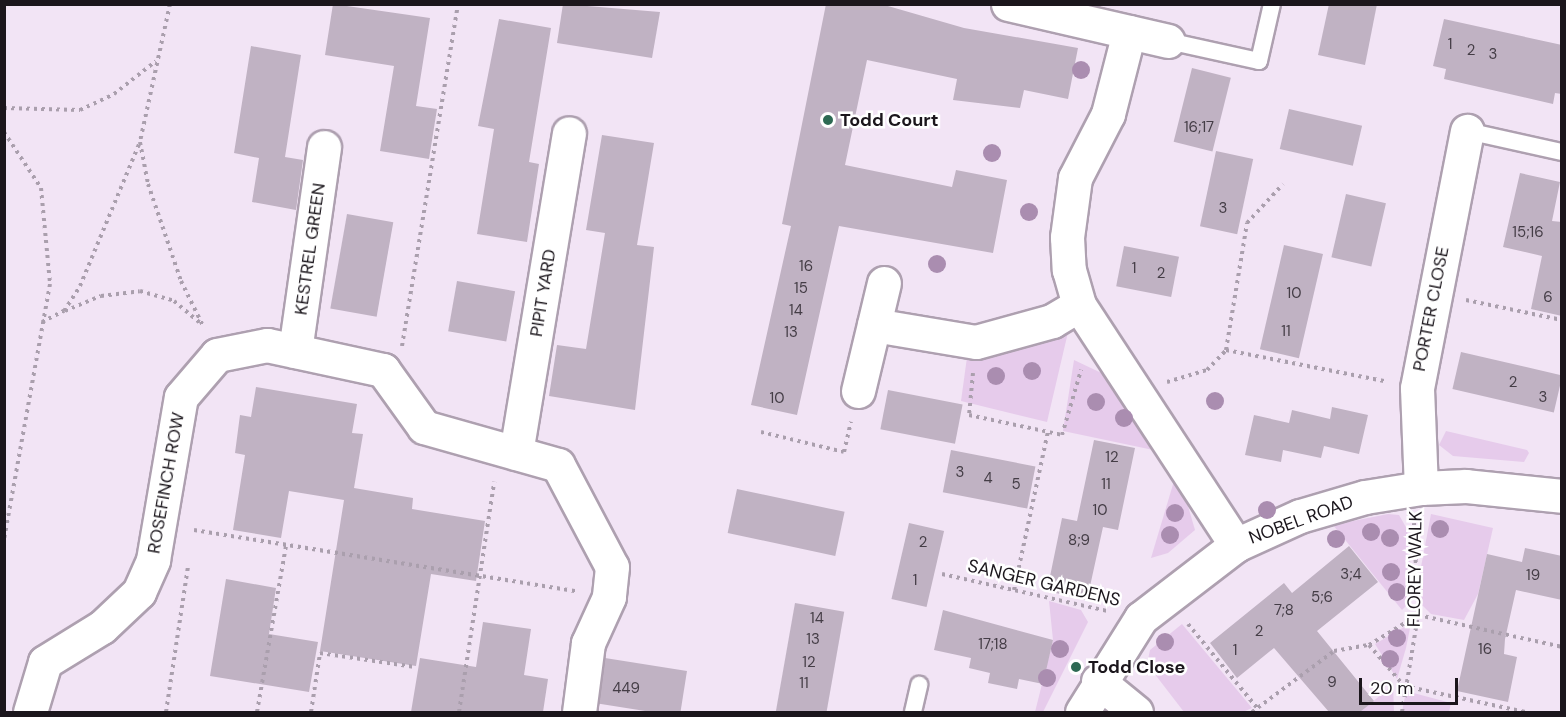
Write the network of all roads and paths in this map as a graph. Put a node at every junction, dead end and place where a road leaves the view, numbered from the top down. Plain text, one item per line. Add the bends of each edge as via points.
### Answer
1 (170, 4) edge
2 (458, 4) edge
3 (1008, 4) edge
4 (1272, 4) edge
5 (1129, 32) junction
6 (1168, 40) joint
7 (157, 60) junction
8 (4, 108) edge
9 (1467, 131) joint
10 (4, 132) edge
11 (569, 133) dead end
12 (140, 142) junction
13 (324, 147) dead end
14 (1562, 152) edge
15 (1282, 184) dead end
16 (884, 283) dead end
17 (1433, 293) junction
18 (64, 311) junction
19 (1086, 317) junction
20 (1562, 320) edge
21 (42, 322) junction
22 (874, 325) junction
23 (203, 326) junction
24 (976, 342) junction
25 (1226, 350) junction
26 (295, 351) junction
27 (217, 355) junction
28 (396, 388) junction
29 (1417, 388) junction
30 (858, 391) joint
31 (1145, 399) junction
32 (761, 432) dead end
33 (1048, 432) junction
34 (508, 451) junction
35 (1421, 488) junction
36 (1562, 496) edge
37 (194, 530) dead end
38 (4, 539) edge
39 (286, 545) junction
40 (1236, 545) junction
41 (942, 574) dead end
42 (480, 576) junction
43 (1014, 590) junction
44 (1165, 595) junction
45 (609, 597) junction
46 (1418, 615) junction
47 (1141, 618) junction
48 (1369, 645) junction
49 (1562, 647) edge
50 (415, 667) dead end
51 (1098, 681) junction
52 (919, 685) dead end
53 (1404, 687) junction
54 (1258, 709) junction
55 (30, 712) edge
56 (257, 712) edge
57 (311, 712) edge
58 (459, 712) edge
59 (579, 712) edge
60 (913, 712) edge
61 (1082, 712) edge
62 (1136, 712) edge
63 (1252, 712) edge
64 (1402, 712) edge
65 (1525, 712) edge

1 - 7 path
2 - 28 path
3 - 5 street
4 - 6 lane via 1259,61
5 - 6 street
5 - 19 street via 1108,114 1075,178 1069,206 1069,270
7 - 8 path via 114,94 80,110
7 - 12 path
9 - 14 lane
9 - 17 street, PORTER CLOSE
10 - 21 path via 41,188 49,234 50,284
11 - 34 street, PIPIT YARD
12 - 18 path via 80,286
12 - 23 path via 155,205
13 - 26 street, KESTREL GREEN
15 - 25 path via 1247,223
16 - 22 street
17 - 20 path
17 - 29 street, PORTER CLOSE
18 - 21 path
18 - 23 path via 101,296 140,291 174,301
19 - 24 street via 1052,321
19 - 31 street
19 - 33 path via 1062,435
21 - 38 path
22 - 24 street
22 - 30 street
23 - 27 path
24 - 33 path via 969,414
25 - 29 path
25 - 31 path via 1207,370 1174,376
26 - 27 street via 267,345
26 - 28 street via 383,370
27 - 55 street, ROSEFINCH ROW via 181,397 153,560 139,592 102,627 45,662
28 - 34 street via 424,427
29 - 35 street, PORTER CLOSE
30 - 32 path via 844,452
31 - 40 street
33 - 43 path
34 - 42 path
34 - 45 street via 558,465 612,567
35 - 36 street, NOBEL ROAD via 1466,486
35 - 40 street, NOBEL ROAD via 1300,516
35 - 46 path, FLOREY WALK via 1413,511
37 - 39 path
39 - 42 path
39 - 56 path
40 - 44 street, NOBEL ROAD
41 - 43 path, SANGER GARDENS
42 - 45 path
42 - 58 path
43 - 47 path, SANGER GARDENS
44 - 47 street, NOBEL ROAD
44 - 54 path
45 - 59 street via 588,643
46 - 48 path
46 - 49 path
46 - 53 path, FLOREY WALK
47 - 51 street, NOBEL ROAD
48 - 53 path
48 - 54 path via 1334,651
50 - 57 path via 320,652
51 - 61 street, NOBEL ROAD
51 - 62 street
52 - 60 lane
53 - 64 path, FLOREY WALK
53 - 65 path
54 - 63 path

